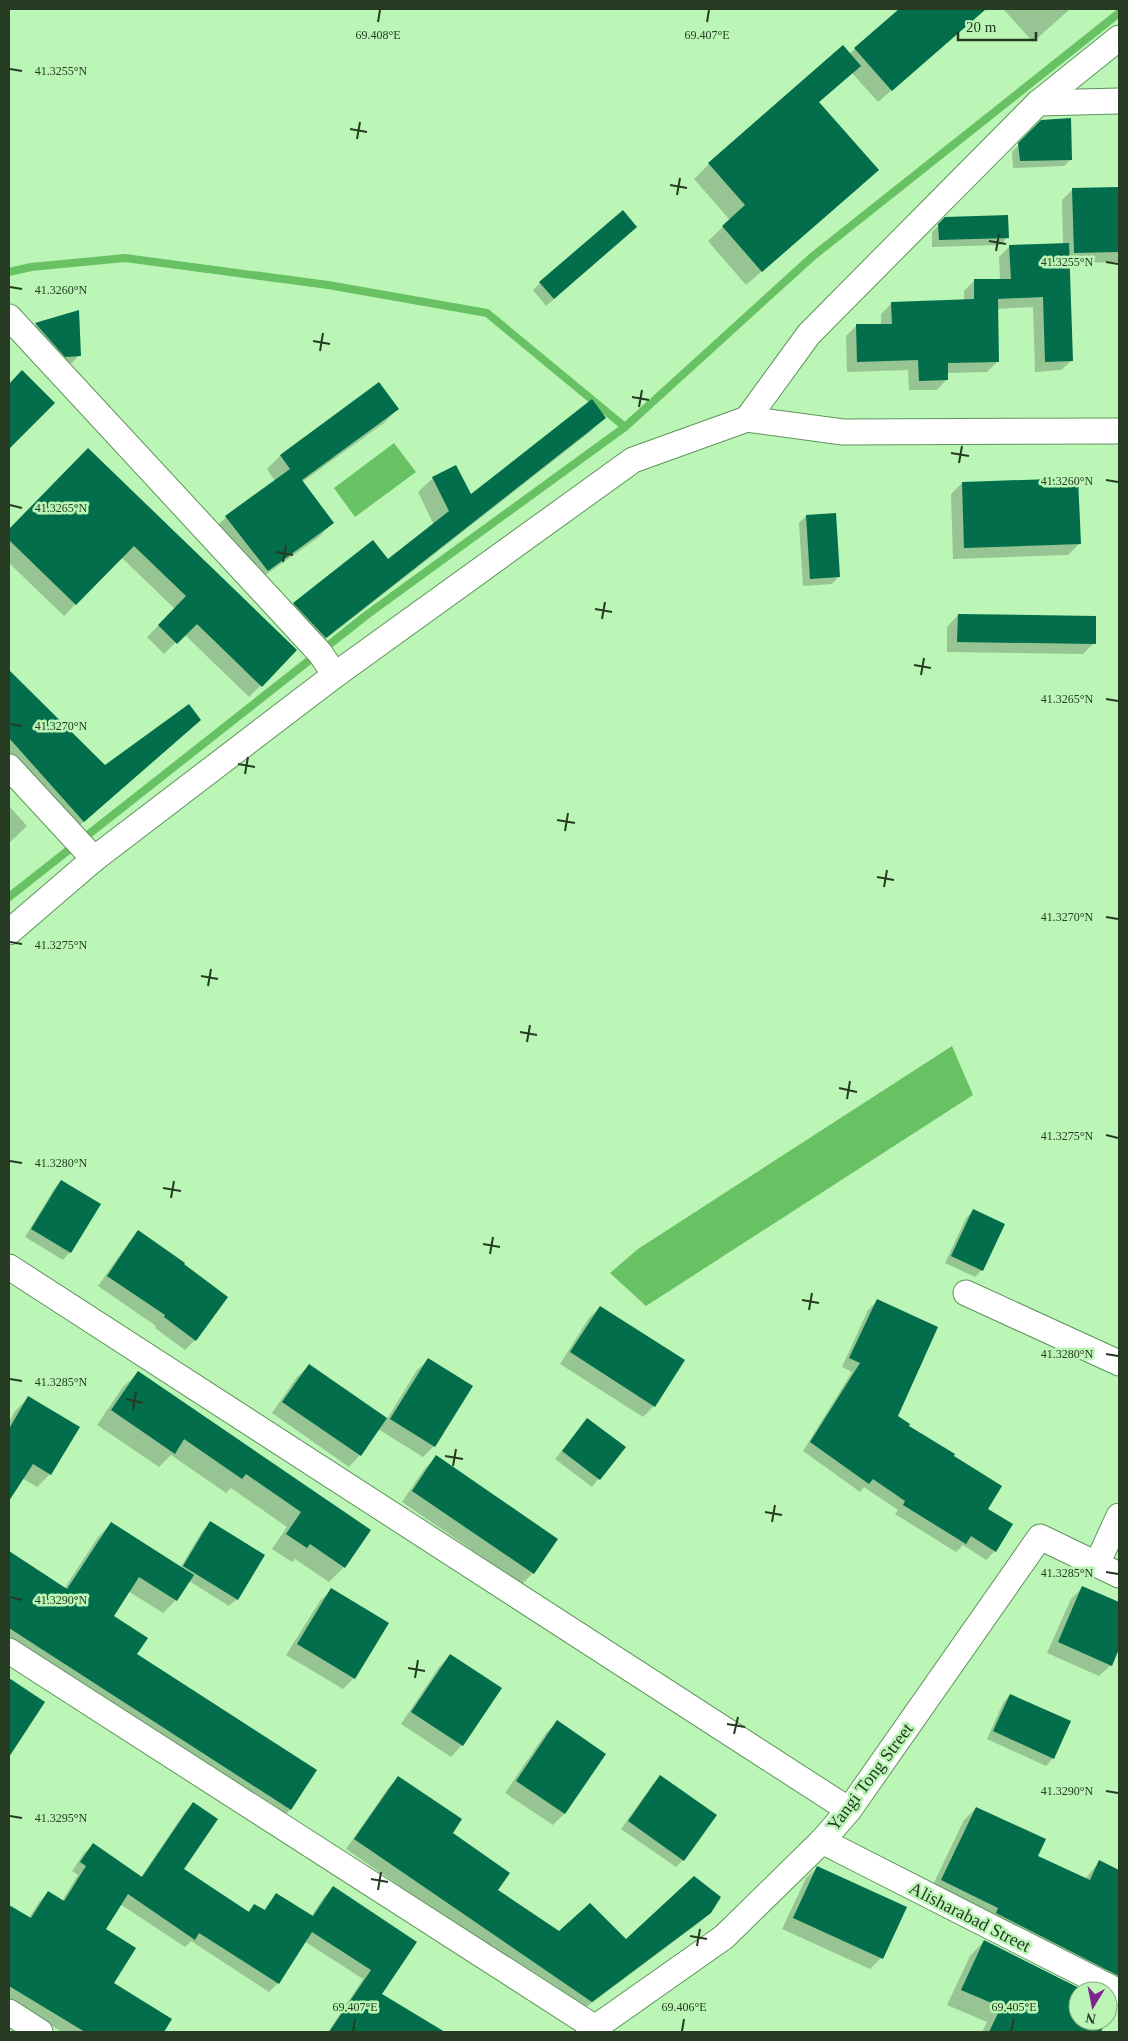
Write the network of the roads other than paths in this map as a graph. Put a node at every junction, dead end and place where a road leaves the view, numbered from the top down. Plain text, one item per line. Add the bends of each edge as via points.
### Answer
1 (1119, 38) edge
2 (1119, 101) edge
3 (1038, 103) junction
4 (9, 317) edge
5 (747, 419) junction
6 (1119, 431) edge
7 (335, 676) junction
8 (9, 767) edge
9 (83, 847) junction
10 (9, 932) edge
11 (9, 1267) edge
12 (966, 1293) dead end
13 (1119, 1363) edge
14 (1119, 1516) edge
15 (1097, 1564) junction
16 (1119, 1575) edge
17 (9, 1651) edge
18 (849, 1810) junction
19 (822, 1841) junction
20 (1119, 1992) edge
21 (9, 2012) edge
22 (592, 2030) edge
23 (40, 2032) edge

1 - 3 street
2 - 3 street
3 - 5 street via 810,334
4 - 7 street via 320,653
5 - 6 street via 843,432
5 - 7 street via 633,460
7 - 9 street
8 - 9 street
9 - 10 street
11 - 18 street
12 - 13 street
14 - 15 street
15 - 16 street, Yangi Tong Street
15 - 18 street, Yangi Tong Street via 1040,1537
17 - 22 street
18 - 19 street, Yangi Tong Street
19 - 20 street, Alisharabad Street
19 - 22 street, Yangi Tong Street via 724,1937
21 - 23 street

